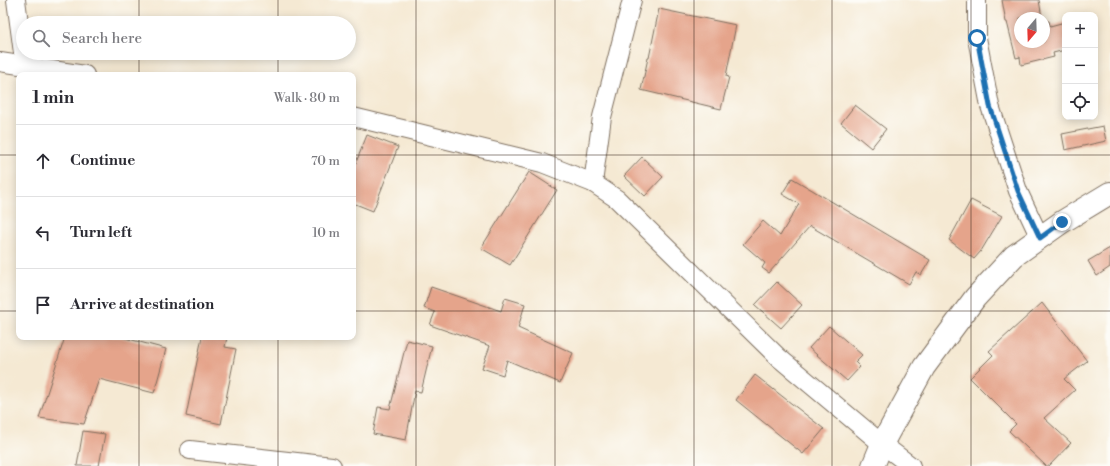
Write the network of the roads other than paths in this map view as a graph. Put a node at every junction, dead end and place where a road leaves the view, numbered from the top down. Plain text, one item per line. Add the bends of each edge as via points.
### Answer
1 (16, 0) edge
2 (632, 0) edge
3 (977, 0) edge
4 (18, 16) edge
5 (16, 59) edge
6 (34, 60) edge
7 (0, 62) edge
8 (75, 72) edge
9 (356, 118) edge
10 (593, 183) junction
11 (1110, 192) edge
12 (1040, 238) junction
13 (882, 444) junction
14 (190, 450) dead end
15 (332, 466) edge
16 (873, 466) edge
17 (911, 466) edge

1 - 4 street
2 - 10 street via 602,117
3 - 12 street via 977,38 990,106 1018,191
5 - 7 street
6 - 8 street
9 - 10 street via 542,163
10 - 13 street via 617,199 778,357
11 - 12 street
12 - 13 street via 1014,256 975,298 924,367
13 - 16 street
13 - 17 street
14 - 15 street

